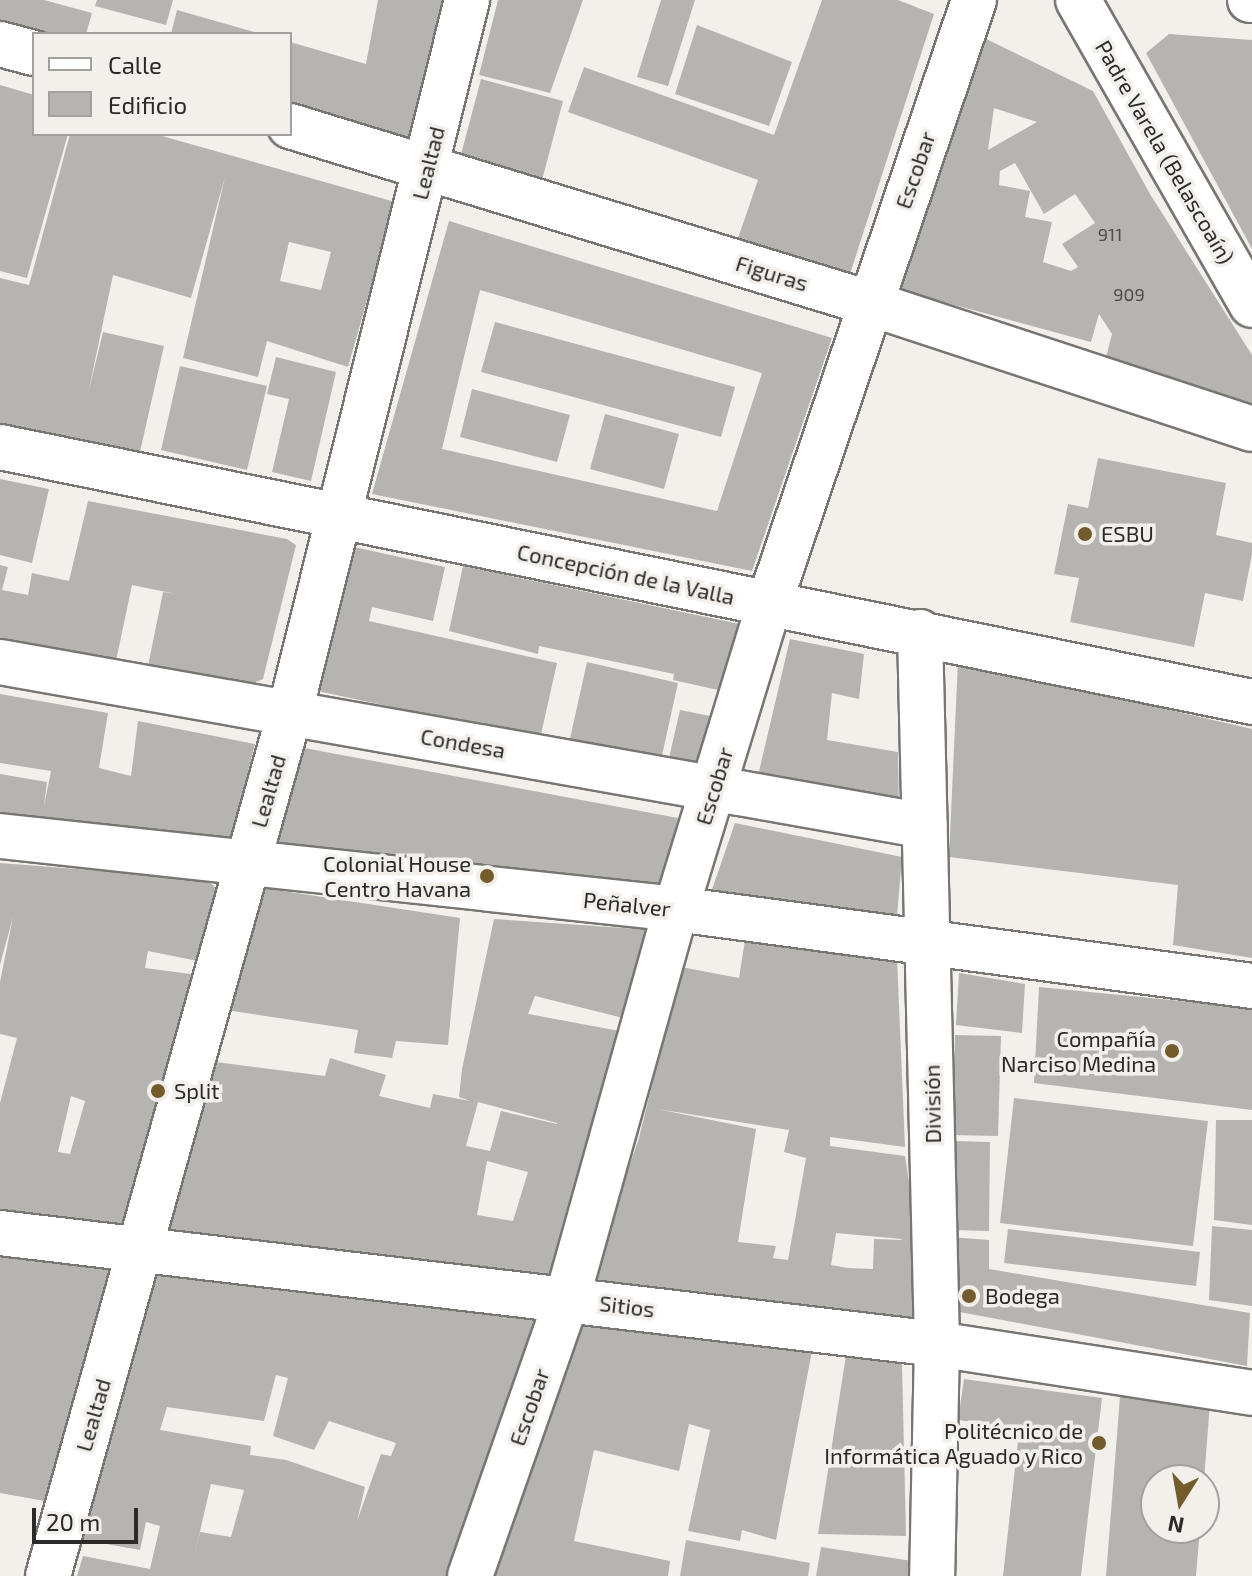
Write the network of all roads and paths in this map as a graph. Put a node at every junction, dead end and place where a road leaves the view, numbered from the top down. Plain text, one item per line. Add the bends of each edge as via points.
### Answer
1 (467, 0) edge
2 (974, 0) edge
3 (1078, 0) edge
4 (0, 44) edge
5 (32, 52) edge
6 (292, 127) edge
7 (428, 165) junction
8 (869, 303) junction
9 (1252, 305) edge
10 (1252, 429) edge
11 (0, 447) edge
12 (335, 515) junction
13 (769, 604) junction
14 (920, 632) junction
15 (0, 662) edge
16 (1252, 702) edge
17 (290, 712) junction
18 (715, 787) junction
19 (925, 826) junction
20 (0, 836) edge
21 (247, 863) junction
22 (676, 909) junction
23 (929, 942) junction
24 (1252, 986) edge
25 (0, 1233) edge
26 (139, 1249) junction
27 (567, 1299) junction
28 (937, 1344) junction
29 (1252, 1393) edge
30 (48, 1576) edge
31 (470, 1576) edge
32 (932, 1576) edge

1 - 7 street, Lealtad
2 - 8 street, Escobar
3 - 9 street, Padre Varela (Belascoaín)
4 - 5 street
6 - 7 street, Figuras
7 - 8 street, Figuras
7 - 12 street, Lealtad
8 - 10 street, Figuras
8 - 13 street, Escobar
11 - 12 street, Concepción de la Valla
12 - 13 street, Concepción de la Valla
12 - 17 street, Lealtad
13 - 14 street, Concepción de la Valla
13 - 18 street, Escobar
14 - 16 street, Concepción de la Valla
14 - 19 street, División
15 - 17 street, Condesa
17 - 18 street, Condesa
17 - 21 street, Lealtad
18 - 19 street, Condesa
18 - 22 street, Escobar
19 - 23 street, División
20 - 21 street, Peñalver
21 - 22 street, Peñalver
21 - 26 street, Lealtad
22 - 23 street, Peñalver
22 - 27 street, Escobar
23 - 24 street, Peñalver
23 - 28 street, División
25 - 26 street, Sitios
26 - 27 street, Sitios
26 - 30 street, Lealtad
27 - 28 street, Sitios
27 - 31 street, Escobar
28 - 29 street, Sitios
28 - 32 street, División

